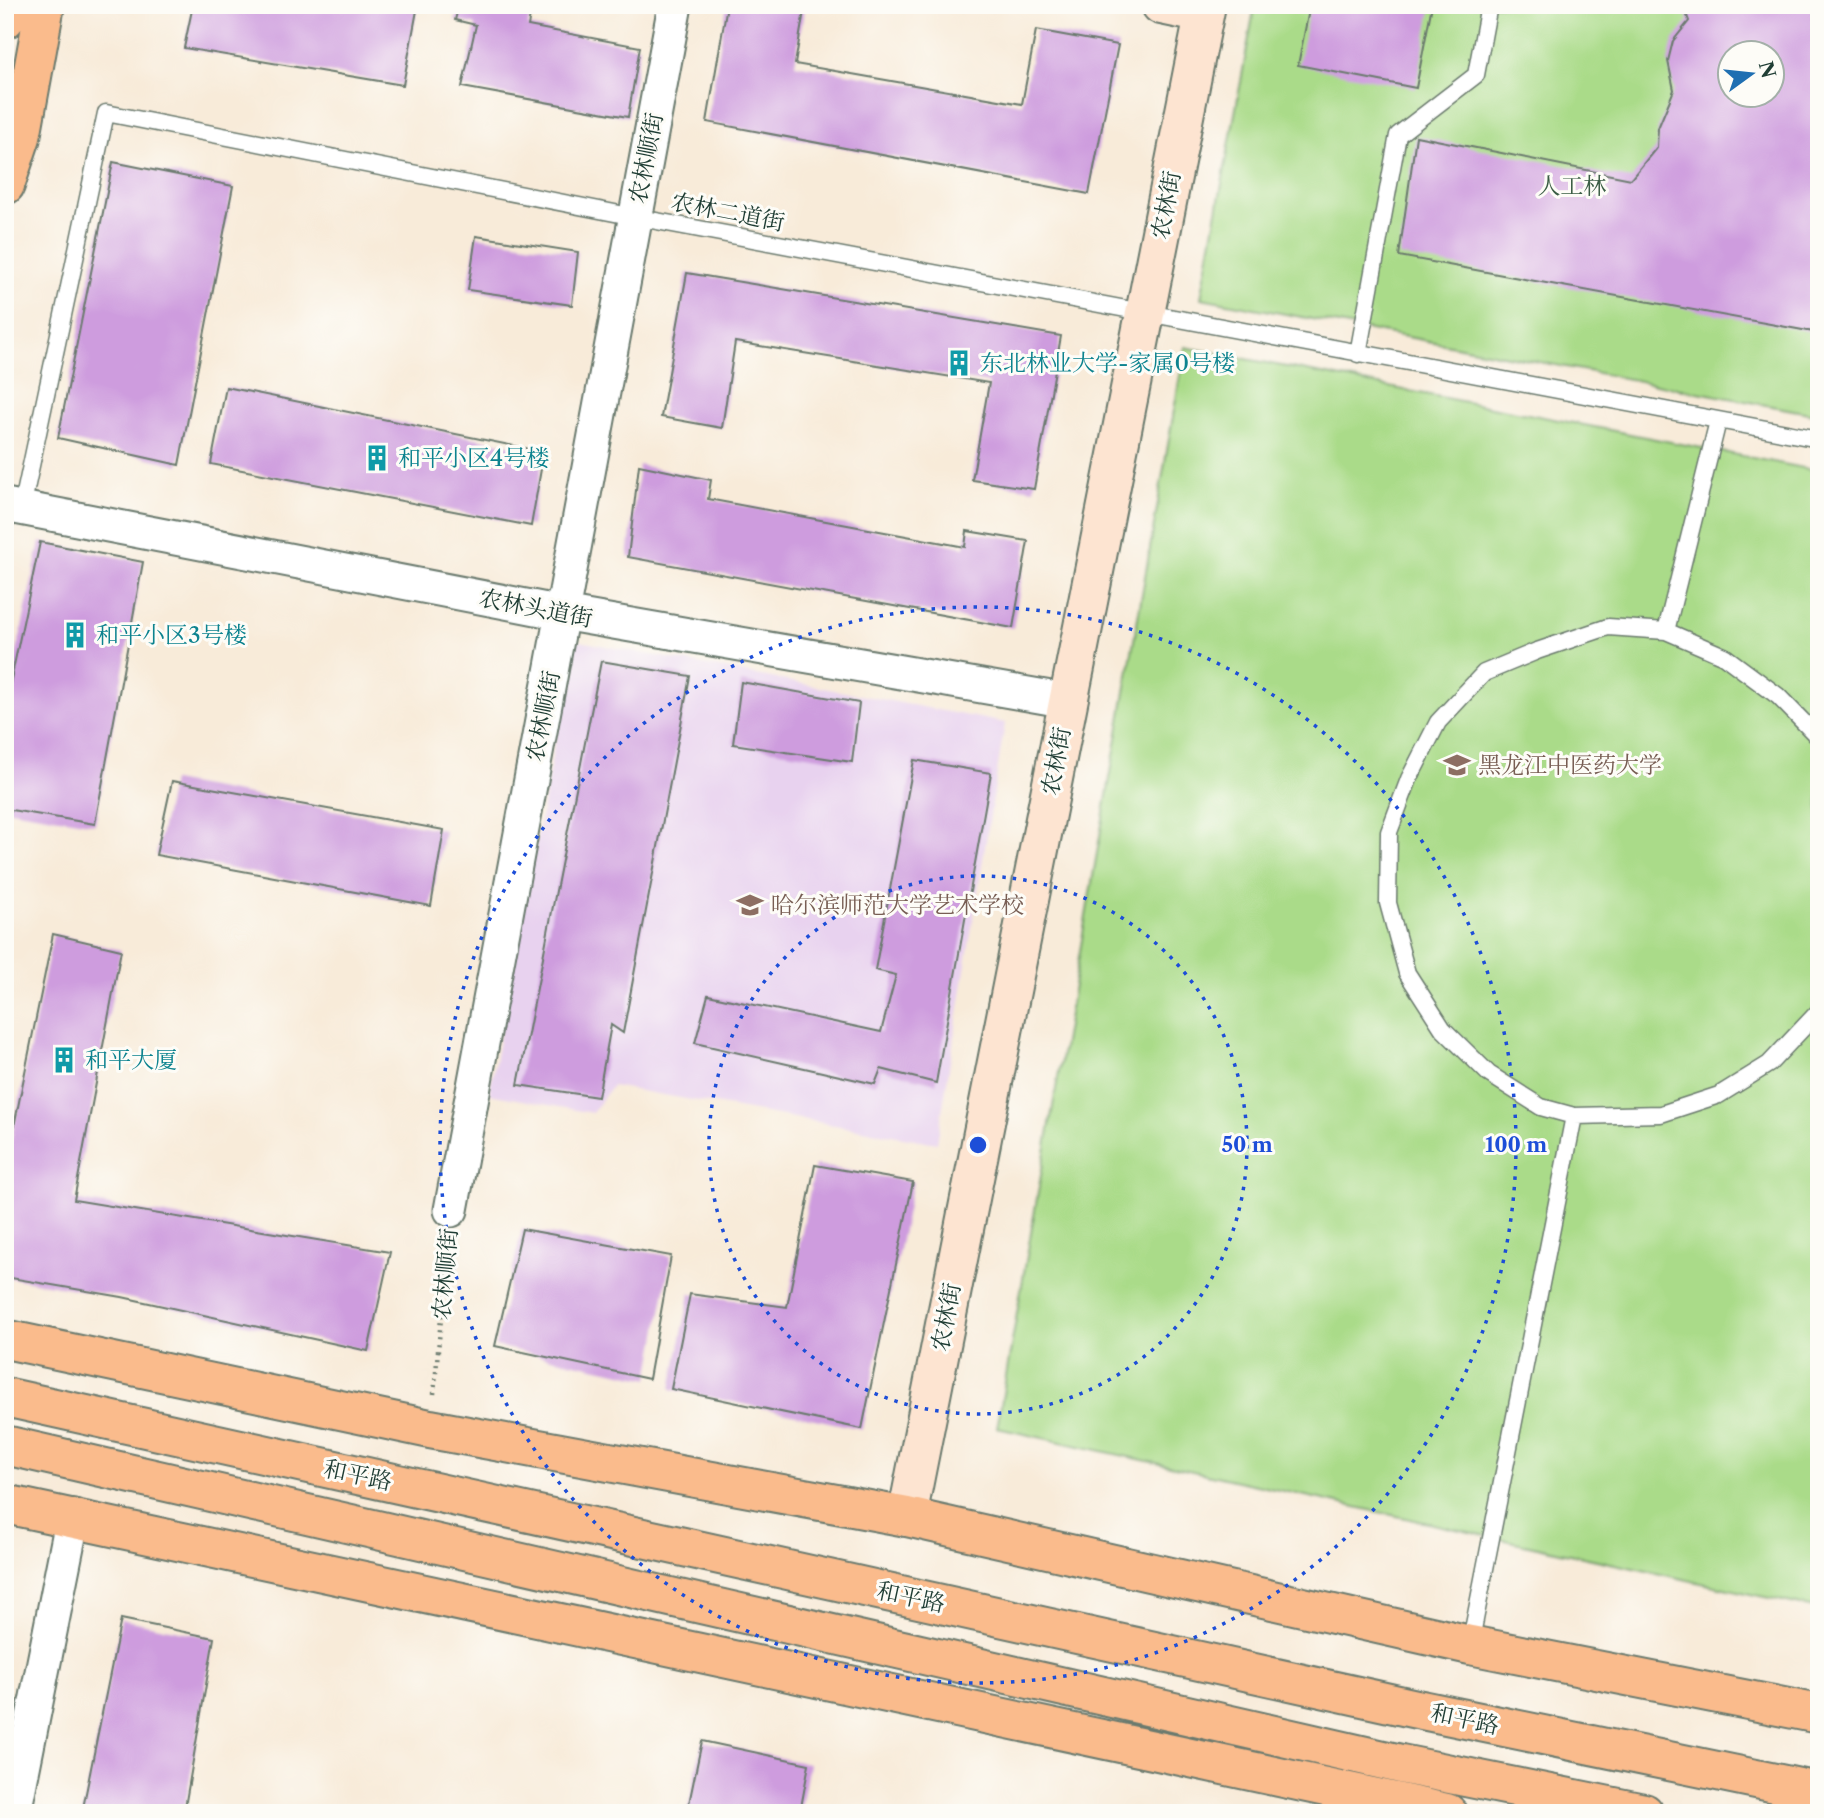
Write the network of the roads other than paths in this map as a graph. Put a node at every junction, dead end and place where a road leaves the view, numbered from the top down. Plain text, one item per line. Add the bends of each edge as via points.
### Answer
1 (10, 5) edge
2 (45, 5) edge
3 (675, 5) edge
4 (1161, 5) edge
5 (1489, 5) edge
6 (1205, 10) edge
7 (5, 19) edge
8 (5, 186) edge
9 (635, 218) junction
10 (1145, 314) junction
11 (1358, 354) junction
12 (1718, 421) junction
13 (1819, 439) edge
14 (14, 506) edge
15 (562, 613) junction
16 (1666, 631) junction
17 (1068, 701) junction
18 (1819, 738) edge
19 (1819, 1011) edge
20 (1574, 1116) junction
21 (451, 1210) road end
22 (5, 1339) edge
23 (5, 1397) edge
24 (5, 1445) edge
25 (5, 1504) edge
26 (73, 1516) junction
27 (907, 1517) junction
28 (1470, 1644) junction
29 (1819, 1714) edge
30 (1819, 1792) edge
31 (1389, 1807) edge
32 (14, 1813) edge
33 (1447, 1813) edge
34 (1644, 1813) edge

1 - 7 main road
2 - 8 main road via 21,136
3 - 9 street, 农林顺街
4 - 6 street
5 - 11 lane via 1476,75 1398,135
6 - 10 street, 农林街
9 - 10 lane, 农林二道街
9 - 14 lane, 农林二道街 via 106,113
9 - 15 street, 农林顺街
10 - 11 lane, 农林二道街
10 - 17 street, 农林街
11 - 12 lane, 农林二道街
12 - 13 lane, 农林二道街
12 - 16 lane
14 - 15 street, 农林头道街
15 - 17 street, 农林头道街
15 - 21 street, 农林顺街
16 - 18 lane via 1724,656 1778,696
16 - 20 lane via 1608,627 1484,673 1438,722 1389,832 1388,903 1407,973 1443,1029 1489,1074 1541,1107
17 - 27 street, 农林街
19 - 20 lane via 1769,1064 1719,1094 1661,1114
20 - 28 lane
22 - 27 main road via 430,1429
23 - 30 main road, 和平路 via 1412,1708
24 - 34 main road via 1401,1763
25 - 26 main road
26 - 31 main road
26 - 32 street
27 - 28 main road
28 - 29 main road
31 - 33 main road

